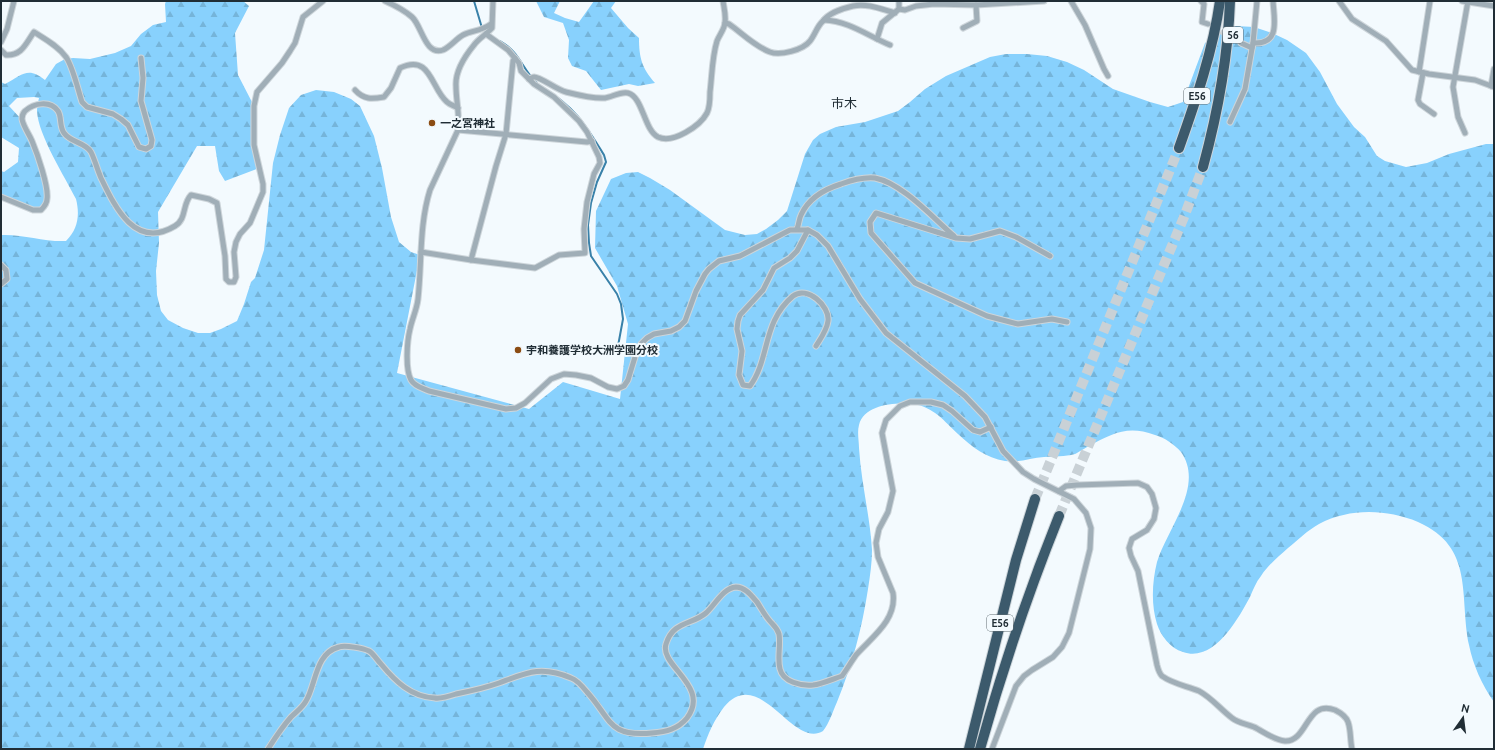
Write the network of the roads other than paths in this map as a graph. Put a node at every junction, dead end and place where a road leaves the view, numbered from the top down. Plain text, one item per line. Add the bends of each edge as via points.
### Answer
1 (14, 1) edge
2 (323, 1) edge
3 (385, 1) edge
4 (493, 1) edge
5 (723, 1) edge
6 (899, 1) edge
7 (1044, 1) edge
8 (1071, 1) edge
9 (1216, 1) edge
10 (1220, 1) edge
11 (1230, 1) edge
12 (1237, 1) edge
13 (1257, 1) edge
14 (1273, 1) edge
15 (1339, 1) edge
16 (1430, 1) edge
17 (1466, 1) edge
18 (1203, 2) edge
19 (976, 5) junction
20 (1494, 6) edge
21 (897, 11) junction
22 (823, 20) junction
23 (726, 23) junction
24 (491, 24) junction
25 (1208, 24) tunnel mouth
26 (963, 28) dead end
27 (486, 34) junction
28 (877, 39) junction
29 (1, 42) edge
30 (1212, 43) junction
31 (1241, 43) tunnel mouth
32 (890, 44) dead end
33 (1253, 46) junction
34 (1, 50) edge
35 (141, 58) dead end
36 (515, 58) junction
37 (1225, 68) junction
38 (1494, 69) edge
39 (1421, 73) junction
40 (1108, 76) dead end
41 (1455, 77) junction
42 (531, 78) junction
43 (1493, 86) edge
44 (355, 90) dead end
45 (458, 108) junction
46 (1434, 114) dead end
47 (1230, 122) dead end
48 (458, 130) junction
49 (1465, 133) dead end
50 (506, 134) junction
51 (592, 141) junction
52 (1179, 148) tunnel mouth
53 (1203, 167) tunnel mouth
54 (1, 197) edge
55 (796, 229) junction
56 (808, 230) junction
57 (956, 238) junction
58 (421, 252) junction
59 (1050, 256) dead end
60 (471, 260) junction
61 (1, 265) edge
62 (1, 284) edge
63 (1067, 322) dead end
64 (816, 346) dead end
65 (991, 427) junction
66 (1059, 491) junction
67 (1035, 499) tunnel mouth
68 (1059, 516) tunnel mouth
69 (268, 749) edge
70 (969, 749) edge
71 (980, 749) edge
72 (992, 749) edge
73 (1352, 749) edge

1 - 29 street
2 - 54 street via 303,17 295,43 257,92 254,146 263,192 250,223 236,242 234,282 226,279 217,203 191,195 187,199 183,217 173,227 161,232 135,228 122,216 101,177 91,151 69,139 61,127 58,111 53,106 32,106 22,115 46,187 48,199 45,206 41,210 33,210
3 - 24 street via 412,17 432,50 444,50 465,34 479,31
4 - 24 street
5 - 23 street
6 - 21 street
7 - 19 street
8 - 40 street
9 - 30 highway, 56
10 - 30 highway, E56
11 - 37 highway, E56
12 - 37 highway, 56 via 1233,39
13 - 33 street
14 - 33 street via 1273,34
15 - 39 street via 1352,19 1386,41 1412,70
16 - 39 street
17 - 20 street
17 - 41 street
18 - 25 street via 1202,22
19 - 21 street via 934,4
19 - 26 street via 977,21
21 - 22 street via 867,5 854,6
21 - 28 street via 882,23
22 - 23 street via 808,44 787,53 777,54 753,43
22 - 28 street via 843,23
23 - 42 street via 717,42 706,114 685,133 675,137 658,137 635,98 629,93 607,98 591,97 564,92 541,78
24 - 27 street via 492,28
27 - 36 street
27 - 45 street via 475,43 458,71
28 - 32 street
30 - 52 highway, E56
31 - 33 street
33 - 47 street via 1245,89
34 - 35 street via 6,55 15,55 21,51 34,32 49,41 67,59 82,102 87,108 113,114 121,119 128,125 139,147 146,149 151,146 152,140 141,101
36 - 42 street via 521,71
36 - 50 street
37 - 53 highway, E56
38 - 43 street
39 - 41 street
39 - 46 street via 1418,100
41 - 43 street
41 - 49 street via 1453,87 1458,117
42 - 51 street via 534,84 554,97 580,121
44 - 45 street via 360,96 384,96 391,88 400,68 407,64 419,66 429,72 446,102
45 - 48 street
48 - 50 street
48 - 58 street via 427,199
50 - 51 street
50 - 60 street
51 - 60 street via 600,163 594,174 587,202 585,252 560,255 535,268
55 - 56 street
55 - 57 street via 801,215 815,196 828,188 847,182 876,178 910,196
55 - 58 street via 740,256 719,261 709,269 696,291 685,321 671,331 654,334 641,344 624,386 617,389 591,378 564,374 551,379 516,408 506,409 429,391 412,381 408,369 410,330 417,302
56 - 64 street via 797,251 774,268 763,290 740,315 737,329 742,351 739,375 741,381 743,385 750,386 756,378 770,329 782,308 794,295 802,293 813,296 821,302 827,312 826,328
56 - 65 street via 828,246 860,299 886,333 965,396
57 - 59 street via 970,239 1000,231 1016,236
57 - 63 street via 876,213 870,222 871,233 915,283 925,289 987,316 1018,324 1052,319
58 - 60 street
61 - 62 street via 6,270 7,279
65 - 66 street via 1003,451 1023,472
65 - 69 street via 980,432 973,430 943,405 930,402 910,402 900,406 886,420 882,433 893,491 876,543 878,557 894,600 891,614 855,656 842,676 813,685 788,681 780,671 779,636 775,626 746,590 735,587 727,590 696,620 681,624 668,639 665,646 667,654 686,681 693,698 689,716 683,723 667,732 631,734 620,731 581,685 572,678 543,670 436,699 423,696 394,680 370,651 346,646 330,651 322,660 307,700
66 - 72 street via 1074,499 1086,513 1091,528 1090,550 1069,632 1062,647 1053,657 1024,676 1016,686
66 - 73 street via 1066,486 1138,483 1147,487 1152,494 1156,508 1154,519 1147,530 1132,540 1129,548 1138,571 1161,675 1210,698 1233,719 1286,741 1295,738 1314,713 1321,709 1332,709 1342,713 1348,723
67 - 70 highway, E56 via 1016,560
68 - 71 highway, E56 via 1008,652

